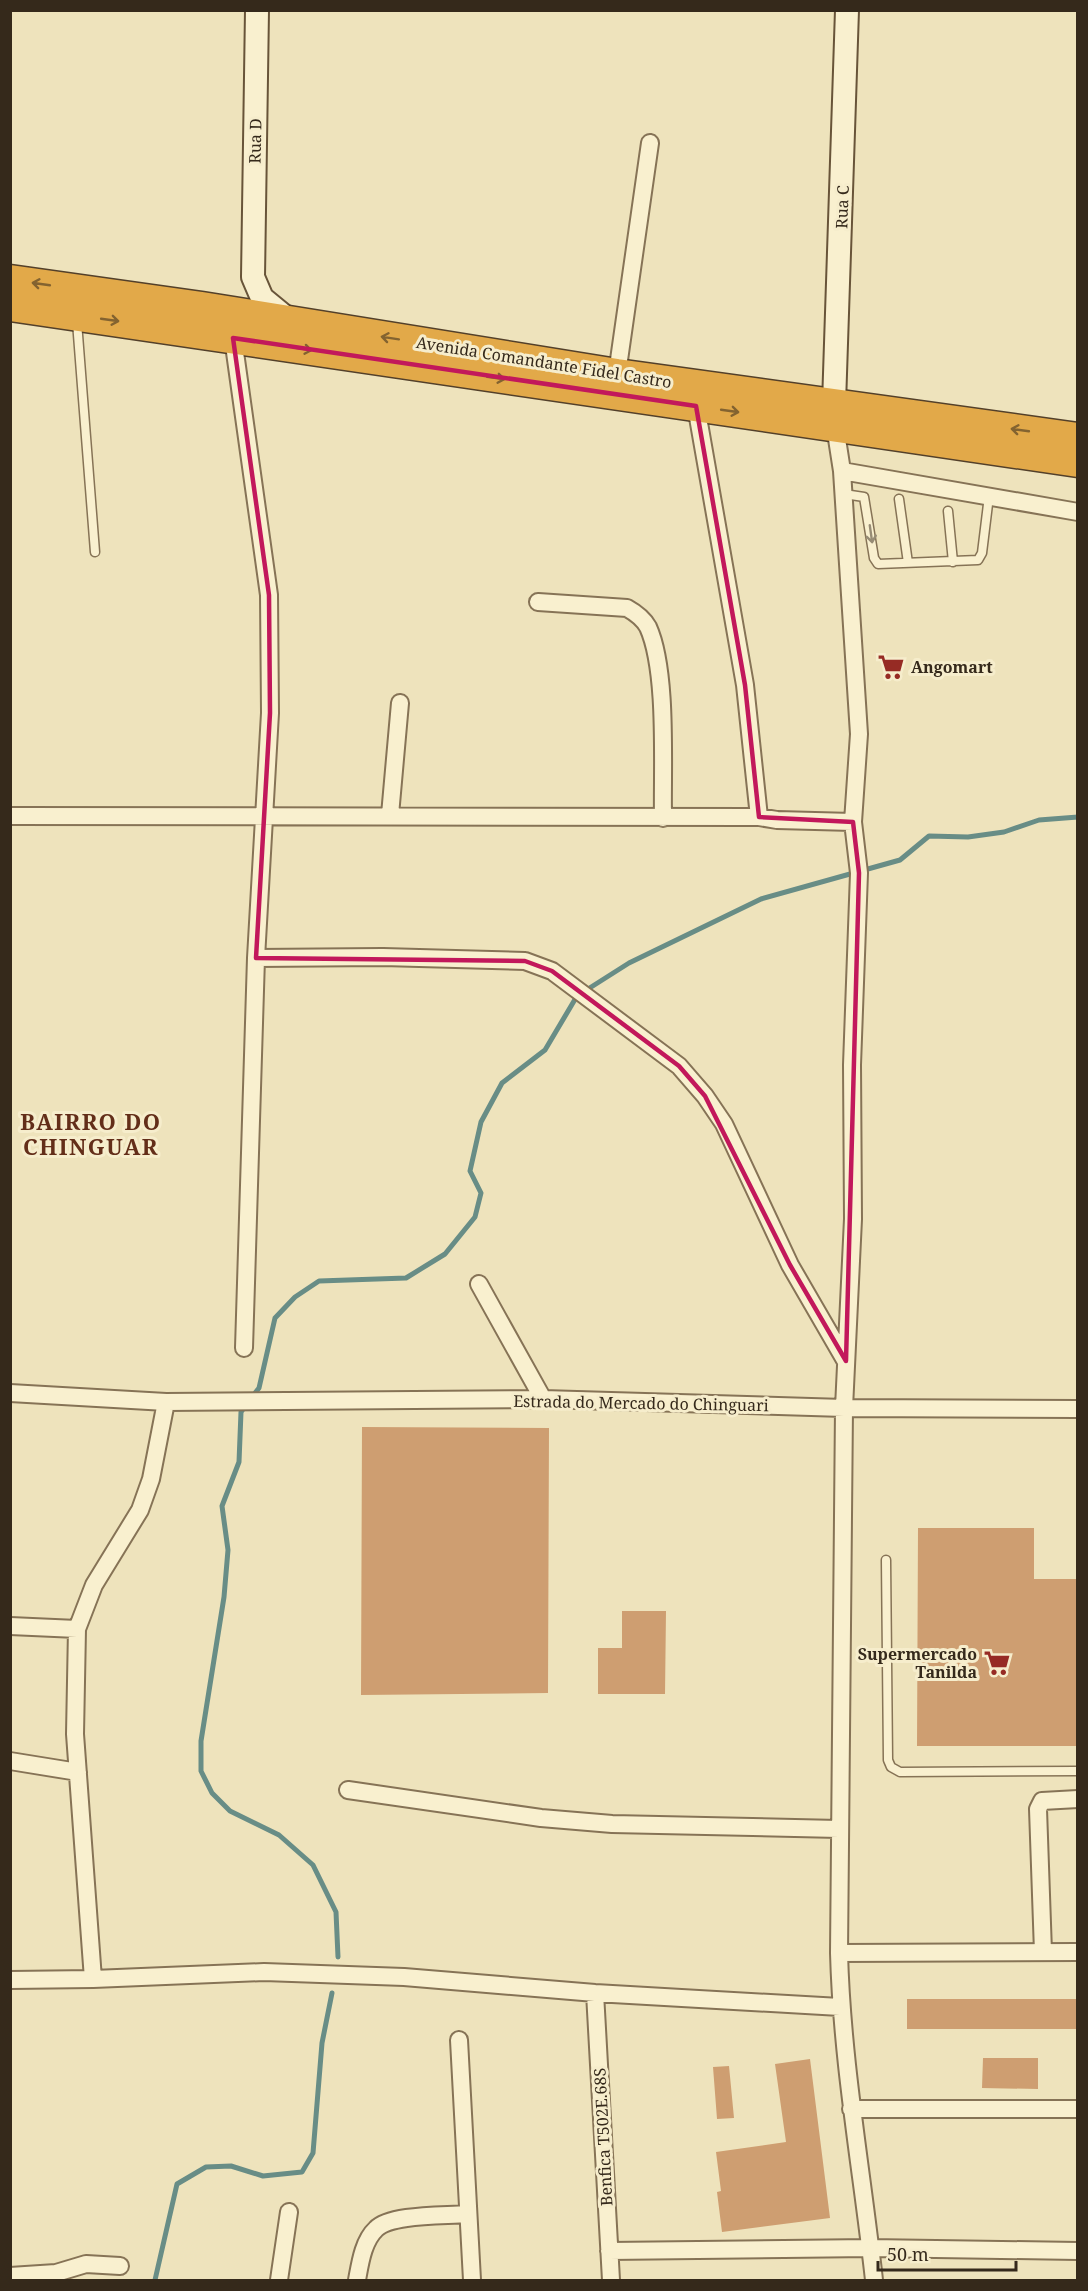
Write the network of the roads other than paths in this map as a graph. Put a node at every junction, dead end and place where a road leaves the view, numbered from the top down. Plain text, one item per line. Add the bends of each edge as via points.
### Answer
1 (257, 10) edge
2 (847, 10) edge
3 (650, 143) dead end
4 (253, 271) junction
5 (10, 280) edge
6 (10, 306) edge
7 (202, 307) junction
8 (77, 316) junction
9 (293, 323) junction
10 (233, 338) junction
11 (617, 374) junction
12 (696, 406) junction
13 (835, 415) junction
14 (1077, 438) edge
15 (1077, 462) edge
16 (842, 471) junction
17 (844, 494) junction
18 (989, 496) junction
19 (899, 499) dead end
20 (948, 511) dead end
21 (1077, 512) edge
22 (95, 552) dead end
23 (953, 562) junction
24 (908, 563) junction
25 (538, 602) dead end
26 (400, 703) dead end
27 (263, 815) junction
28 (390, 815) junction
29 (10, 816) edge
30 (759, 817) junction
31 (663, 818) junction
32 (853, 822) junction
33 (256, 958) junction
34 (479, 1284) dead end
35 (244, 1348) dead end
36 (846, 1361) junction
37 (10, 1393) edge
38 (543, 1400) junction
39 (166, 1402) junction
40 (844, 1408) junction
41 (1077, 1409) edge
42 (886, 1560) dead end
43 (10, 1626) edge
44 (77, 1629) junction
45 (10, 1761) edge
46 (1077, 1771) edge
47 (78, 1772) junction
48 (348, 1790) dead end
49 (1077, 1799) edge
50 (839, 1829) junction
51 (1043, 1952) junction
52 (1077, 1952) edge
53 (839, 1953) junction
54 (93, 1979) junction
55 (10, 1980) edge
56 (595, 1994) junction
57 (840, 2007) junction
58 (459, 2040) dead end
59 (851, 2109) junction
60 (1077, 2109) edge
61 (289, 2212) dead end
62 (466, 2214) junction
63 (870, 2248) junction
64 (609, 2251) junction
65 (1077, 2251) edge
66 (120, 2266) dead end
67 (10, 2276) edge
68 (279, 2280) edge
69 (357, 2280) edge
70 (472, 2280) edge
71 (611, 2280) edge
72 (874, 2280) edge

1 - 4 street, Rua D
2 - 13 street, Rua C
3 - 11 street
4 - 7 street, Rua D via 249,285 238,297
4 - 9 street, Rua D via 262,298
7 -> 5 highway, Avenida Comandante Fidel Castro
6 - 8 highway, Avenida Comandante Fidel Castro
7 - 9 highway, Avenida Comandante Fidel Castro
8 -> 10 highway, Avenida Comandante Fidel Castro
8 - 22 lane
11 -> 9 highway, Avenida Comandante Fidel Castro
10 -> 12 highway, Avenida Comandante Fidel Castro
10 - 27 street via 269,595 270,713
11 - 13 highway, Avenida Comandante Fidel Castro
12 -> 13 highway, Avenida Comandante Fidel Castro
12 - 30 street via 745,685
14 -> 13 highway, Avenida Comandante Fidel Castro
13 - 15 highway, Avenida Comandante Fidel Castro
13 - 16 street
16 - 17 street
16 - 18 street
17 -> 24 lane via 867,501 878,564
17 - 32 street via 859,734
18 - 21 street
18 - 23 lane via 982,553 978,560
19 - 24 lane
20 - 23 lane
23 - 24 lane
25 - 31 street via 627,608 647,625 660,685
26 - 28 street
27 - 28 street
27 - 29 street
27 - 33 street
28 - 31 street
30 - 31 street
30 - 32 street
32 - 36 street via 859,873 852,1065 853,1219
33 - 35 street
33 - 36 street via 525,961 552,970 679,1066 705,1096 724,1124 790,1265
34 - 38 street
36 - 40 street
37 - 39 street, Estrada do Mercado do Chinguari
38 - 39 street, Estrada do Mercado do Chinguari
38 - 40 street, Estrada do Mercado do Chinguari
39 - 44 street via 151,1479 140,1510 94,1584
40 - 41 street, Estrada do Mercado do Chinguari
40 - 50 street
42 - 46 lane via 891,1767 900,1772
43 - 44 street
44 - 47 street
45 - 47 street
47 - 54 street
48 - 50 street via 541,1818 612,1824
49 - 51 street via 1042,1801 1038,1809
50 - 53 street
51 - 52 street
51 - 53 street
53 - 57 street
54 - 55 street
54 - 56 street via 264,1972 404,1977
56 - 57 street
56 - 64 street, Benfica T502E.68S
57 - 59 street
58 - 62 street
59 - 60 street
59 - 63 street
61 - 68 street
62 - 69 street via 389,2220 378,2227 362,2257
62 - 70 street
63 - 64 street
63 - 65 street
63 - 72 street
64 - 71 street, Benfica T502E.68S
66 - 67 street via 87,2264 56,2273

